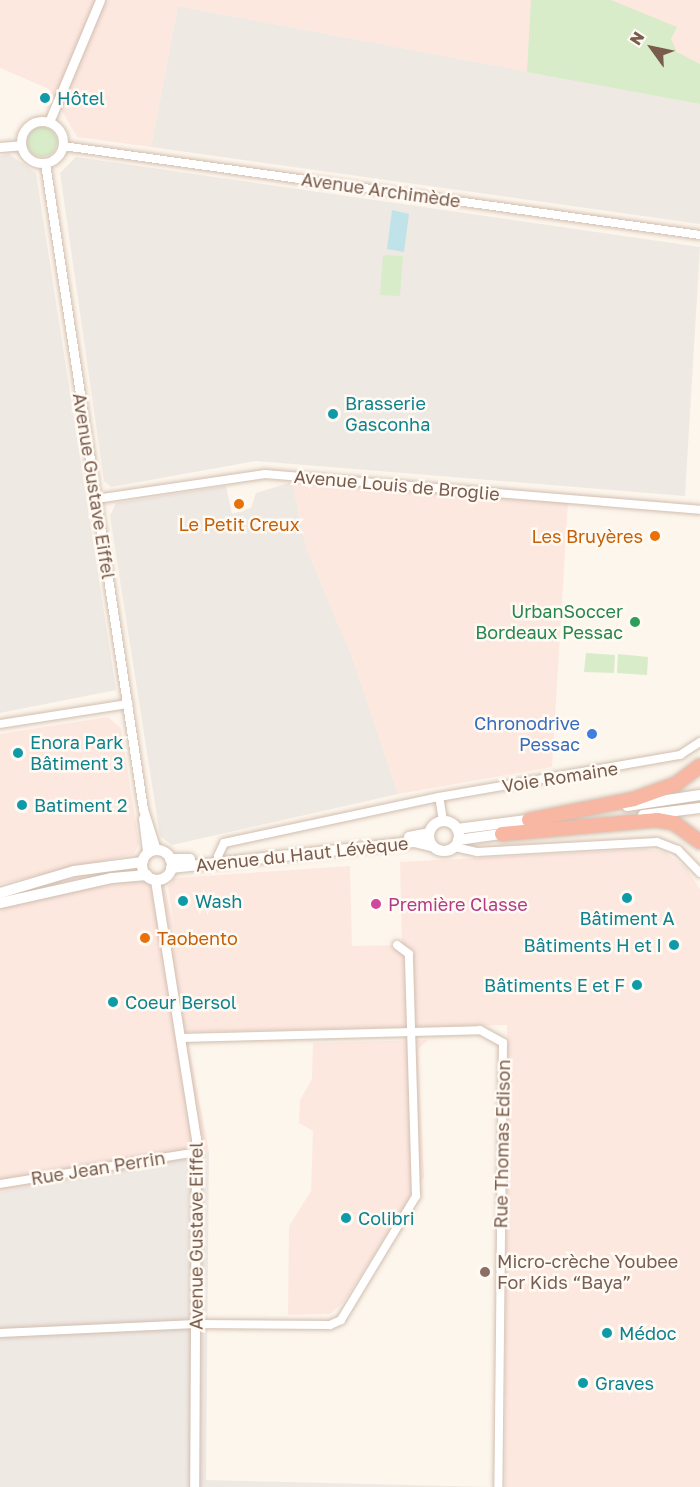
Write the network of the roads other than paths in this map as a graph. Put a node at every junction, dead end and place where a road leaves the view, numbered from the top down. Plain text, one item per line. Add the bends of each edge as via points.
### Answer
1 (100, 0) edge
2 (49, 122) junction
3 (21, 145) junction
4 (63, 146) junction
5 (0, 147) edge
6 (45, 163) junction
7 (700, 235) edge
8 (96, 499) junction
9 (700, 510) edge
10 (128, 704) junction
11 (0, 724) edge
12 (700, 742) edge
13 (700, 766) edge
14 (700, 795) edge
15 (439, 797) junction
16 (700, 808) edge
17 (529, 820) junction
18 (443, 821) junction
19 (429, 833) junction
20 (502, 834) junction
21 (457, 839) junction
22 (700, 842) edge
23 (432, 846) junction
24 (149, 855) junction
25 (218, 856) junction
26 (171, 863) junction
27 (700, 873) edge
28 (151, 877) junction
29 (0, 893) edge
30 (0, 903) edge
31 (397, 945) dead end
32 (411, 1032) junction
33 (182, 1038) junction
34 (197, 1152) junction
35 (0, 1184) edge
36 (196, 1324) junction
37 (0, 1333) edge
38 (194, 1487) edge
39 (498, 1487) edge

1 - 2 street
2 - 3 street via 29,126
2 - 4 street via 59,129
3 - 5 street
3 - 6 street via 27,157
4 - 6 street
4 - 7 street, Avenue Archimède
6 - 8 street, Avenue Gustave Eiffel
8 - 9 street, Avenue Louis de Broglie via 266,474
8 - 10 street, Avenue Gustave Eiffel
10 - 11 street
10 - 24 street, Avenue Gustave Eiffel
12 - 15 street, Voie Romaine via 680,755
13 - 17 highway via 676,784 634,799
14 - 17 main road
15 - 18 street
15 - 25 street, Voie Romaine via 224,843
16 - 20 main road
17 - 21 main road
18 - 19 main road
18 - 21 main road
19 - 23 main road
19 - 25 main road, Avenue du Haut Lévèque
20 - 21 main road
20 - 22 highway via 657,820 674,823
21 - 23 main road, Avenue du Haut Lévèque via 441,851
21 - 27 street via 477,852 657,842 678,850
23 - 26 main road, Avenue du Haut Lévèque via 414,842
24 - 26 main road
24 - 28 main road
24 - 29 main road
25 - 26 main road, Avenue du Haut Lévèque
26 - 28 main road
28 - 30 main road
28 - 33 street, Avenue Gustave Eiffel
31 - 32 street via 409,954
32 - 33 street, Rue Thomas Edison
32 - 36 street via 416,1196 341,1320 330,1325
32 - 39 street, Rue Thomas Edison via 480,1029 503,1042
33 - 34 street, Avenue Gustave Eiffel
34 - 35 street, Rue Jean Perrin
34 - 36 street, Avenue Gustave Eiffel
36 - 37 street
36 - 38 street, Avenue Gustave Eiffel

